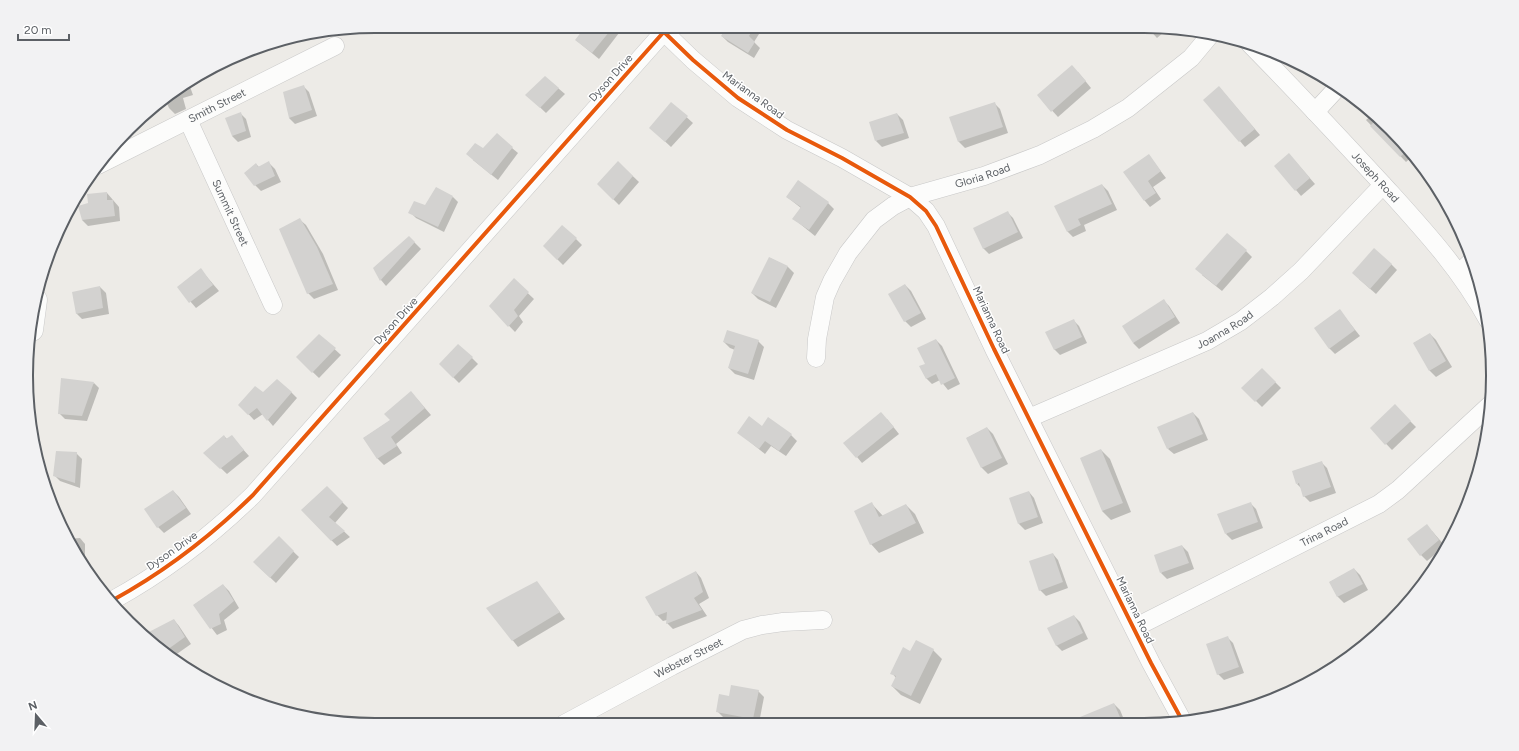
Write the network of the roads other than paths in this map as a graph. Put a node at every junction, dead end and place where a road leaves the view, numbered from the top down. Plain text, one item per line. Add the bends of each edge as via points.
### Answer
1 (662, 33) edge
2 (669, 33) edge
3 (1207, 39) edge
4 (336, 46) dead end
5 (1258, 53) edge
6 (1334, 91) edge
7 (1315, 112) junction
8 (188, 120) junction
9 (111, 158) edge
10 (1383, 185) junction
11 (910, 197) junction
12 (1468, 265) edge
13 (1460, 273) junction
14 (1477, 301) edge
15 (273, 305) dead end
16 (816, 358) dead end
17 (1484, 411) edge
18 (1029, 418) junction
19 (115, 598) edge
20 (823, 620) dead end
21 (1134, 628) junction
22 (1179, 716) edge
23 (575, 718) edge

1 - 19 street, Dyson Drive via 253,495 213,533
2 - 11 street, Marianna Road via 692,60 738,98 787,130
3 - 11 street, Gloria Road via 1191,58 1128,108 1093,129 1040,155 984,176
4 - 8 street, Smith Street
5 - 7 street, Joseph Road
6 - 7 street
7 - 10 street, Joseph Road
8 - 9 street, Smith Street
8 - 15 street, Summit Street
10 - 13 street, Joseph Road
10 - 18 street, Joanna Road via 1301,271 1241,321 1207,341
11 - 16 street, Gloria Road via 874,220 845,258 825,297
11 - 18 street, Marianna Road via 926,210 936,226
12 - 13 street
13 - 14 street, Joseph Road
17 - 21 street, Trina Road via 1398,490 1379,504
18 - 21 street, Marianna Road
20 - 23 street, Webster Street via 783,622 743,630
21 - 22 street, Marianna Road

